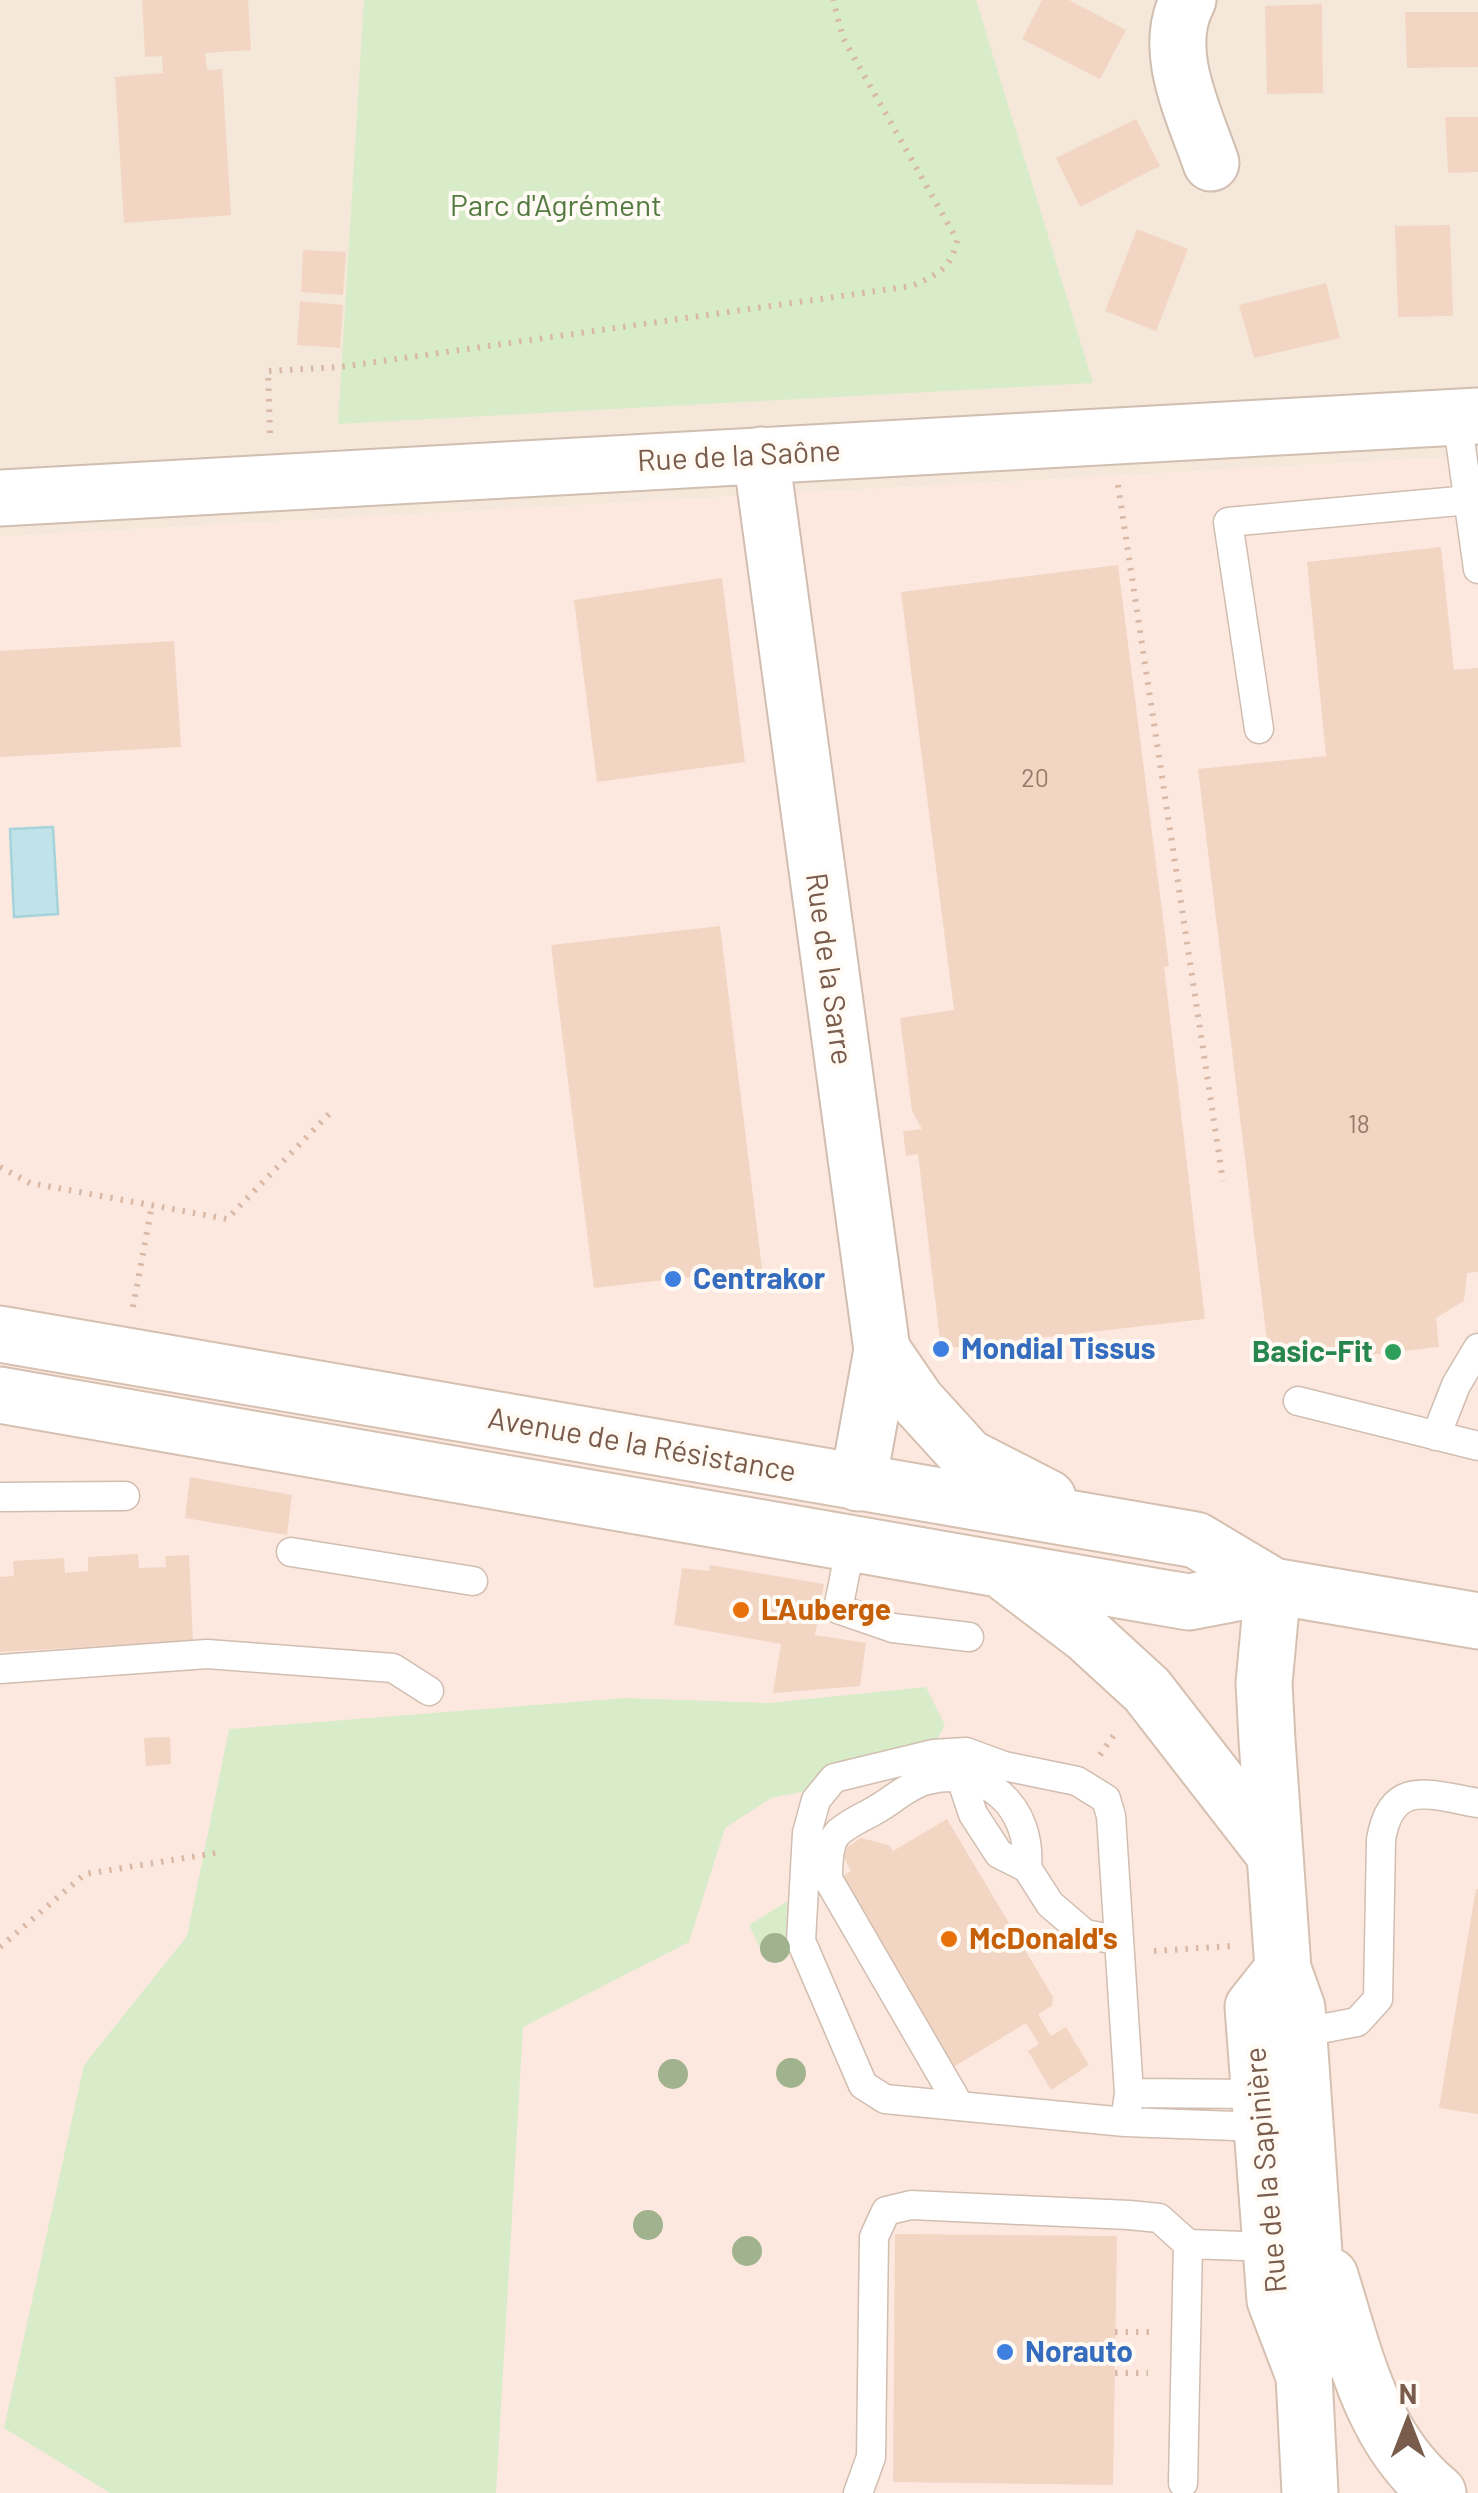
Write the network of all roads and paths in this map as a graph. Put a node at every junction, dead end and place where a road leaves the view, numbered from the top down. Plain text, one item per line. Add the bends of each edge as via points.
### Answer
1 (834, 0) edge
2 (1188, 0) edge
3 (1211, 163) dead end
4 (1468, 417) edge
5 (1111, 436) junction
6 (271, 442) dead end
7 (762, 455) junction
8 (0, 498) edge
9 (1468, 500) junction
10 (1476, 536) edge
11 (1478, 569) edge
12 (1258, 728) dead end
13 (332, 1111) dead end
14 (0, 1168) edge
15 (1223, 1181) dead end
16 (152, 1205) junction
17 (0, 1334) edge
18 (1478, 1348) edge
19 (882, 1350) junction
20 (124, 1355) junction
21 (0, 1395) edge
22 (1298, 1401) dead end
23 (1436, 1436) junction
24 (1478, 1446) edge
25 (858, 1483) junction
26 (548, 1491) junction
27 (0, 1496) edge
28 (125, 1496) dead end
29 (1095, 1522) junction
30 (851, 1544) junction
31 (291, 1552) dead end
32 (1002, 1570) junction
33 (473, 1581) dead end
34 (1273, 1586) junction
35 (1478, 1620) edge
36 (969, 1638) dead end
37 (0, 1668) edge
38 (429, 1691) dead end
39 (1478, 1803) edge
40 (216, 1853) dead end
41 (1275, 1855) junction
42 (1117, 1946) junction
43 (0, 1947) edge
44 (1282, 1956) junction
45 (1299, 2032) junction
46 (1128, 2092) junction
47 (959, 2106) junction
48 (1261, 2111) junction
49 (1126, 2122) junction
50 (1292, 2232) junction
51 (1188, 2244) junction
52 (1115, 2373) dead end
53 (1165, 2373) dead end
54 (1183, 2483) dead end
55 (858, 2493) edge
56 (1310, 2493) edge
57 (1438, 2493) edge

1 - 6 path via 843,38 957,240 954,260 939,274 872,292 340,368 268,370
2 - 3 street via 1177,51
4 - 5 street, Rue de la Saône
4 - 9 lane
5 - 7 street, Rue de la Saône
5 - 15 path
7 - 8 street, Rue de la Saône
7 - 19 street, Rue de la Sarre
9 - 10 lane
9 - 12 lane via 1228,522
10 - 11 lane
13 - 16 path via 226,1219
14 - 16 path via 30,1183
16 - 20 path
17 - 20 street, Avenue de la Résistance
18 - 23 lane
19 - 25 street, Rue de la Sarre
19 - 29 street via 917,1402 968,1457
20 - 25 street, Avenue de la Résistance
21 - 26 street, Avenue de la Résistance
22 - 23 lane
23 - 24 lane
25 - 26 street via 836,1508 810,1512 609,1475
25 - 29 street, Avenue de la Résistance
26 - 30 street, Avenue de la Résistance
27 - 28 lane
29 - 34 street, Avenue de la Résistance via 1196,1540
30 - 32 street, Avenue de la Résistance
30 - 36 lane via 838,1609 893,1628
31 - 33 lane
32 - 34 street, Avenue de la Résistance via 1189,1602
32 - 41 street via 1146,1690
34 - 35 street, Avenue de la Résistance
34 - 41 street, Rue de la Sapinière via 1264,1683
37 - 38 lane via 208,1654 393,1668
39 - 45 lane via 1418,1793 1399,1799 1385,1817 1381,1840 1378,1999 1357,2022
40 - 43 path via 85,1874
41 - 44 street, Rue de la Sapinière
42 - 44 path
42 - 46 lane
42 - 47 lane via 1085,1934 1050,1904 1026,1868 1028,1845 1008,1800 986,1782 923,1782 837,1834 828,1878
42 - 47 lane via 1111,1816 1106,1799 1091,1788 966,1752 834,1778 816,1800 807,1833 804,1950 863,2085 886,2098
44 - 45 street, Rue de la Sapinière
44 - 48 street, Rue de la Sapinière via 1253,2007
45 - 50 street, Rue de la Sapinière
46 - 48 lane
46 - 49 lane
47 - 49 lane
48 - 49 lane
48 - 50 street, Rue de la Sapinière
50 - 51 lane
50 - 56 street, Rue de la Sapinière via 1319,2325 1304,2376
50 - 57 street via 1383,2430
51 - 54 lane
51 - 55 lane via 1159,2218 911,2205 886,2211 874,2237 871,2458
52 - 53 path

